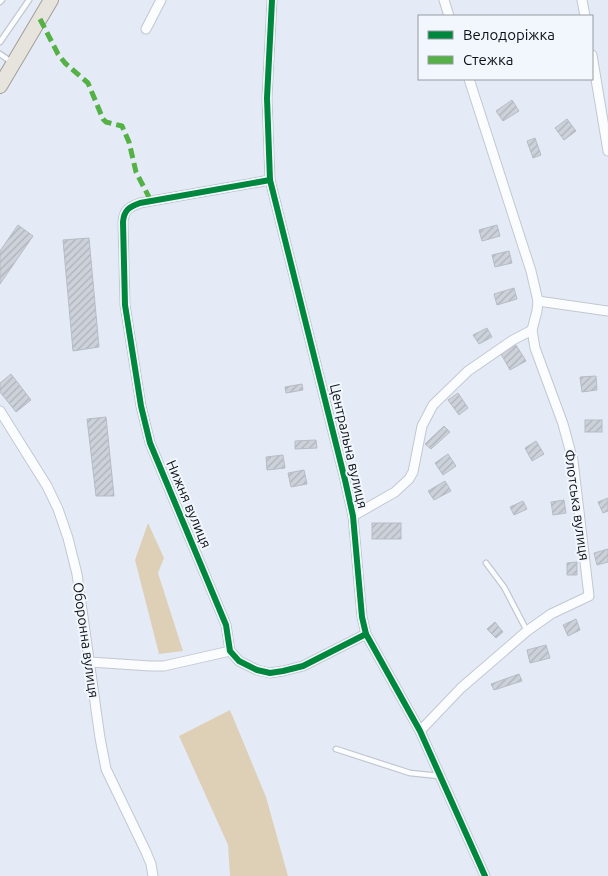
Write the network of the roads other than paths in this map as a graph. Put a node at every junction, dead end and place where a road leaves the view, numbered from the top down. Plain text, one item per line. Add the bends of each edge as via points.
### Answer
1 (29, 0) edge
2 (51, 0) edge
3 (161, 0) edge
4 (272, 0) edge
5 (444, 0) edge
6 (582, 0) edge
7 (449, 15) edge
8 (585, 15) edge
9 (146, 29) dead end
10 (0, 42) edge
11 (0, 54) edge
12 (593, 62) edge
13 (14, 64) junction
14 (469, 80) edge
15 (0, 86) edge
16 (608, 150) edge
17 (270, 180) junction
18 (538, 301) junction
19 (608, 311) edge
20 (532, 330) junction
21 (0, 411) edge
22 (353, 516) junction
23 (486, 563) dead end
24 (527, 631) junction
25 (366, 634) junction
26 (230, 651) junction
27 (90, 662) junction
28 (420, 731) junction
29 (336, 749) dead end
30 (441, 776) junction
31 (153, 876) edge
32 (485, 876) edge

1 - 10 lane
2 - 13 main road
3 - 9 street
4 - 17 street, Центральна вулиця via 267,91
5 - 7 street
6 - 8 street
11 - 13 lane
12 - 16 street
13 - 15 main road
14 - 18 street, Флотська вулиця
17 - 22 street, Центральна вулиця
17 - 26 street, Нижня вулиця via 140,203 124,212 123,222 125,305 150,442 226,625
18 - 19 street
18 - 20 street, Флотська вулиця
20 - 22 street via 468,372 433,405 422,426 409,479 395,492
20 - 24 street, Флотська вулиця via 535,348 573,461 589,596 550,614
21 - 27 street, Оборонна вулиця via 58,509 77,574
22 - 25 street, Центральна вулиця
23 - 24 lane via 504,587
24 - 28 street via 467,682
25 - 26 street via 303,666 270,673 239,661
25 - 28 street, Центральна вулиця
26 - 27 street via 164,666
27 - 31 street, Оборонна вулиця via 106,769 151,864
28 - 30 street, Центральна вулиця
29 - 30 lane via 410,773
30 - 32 street, Центральна вулиця

